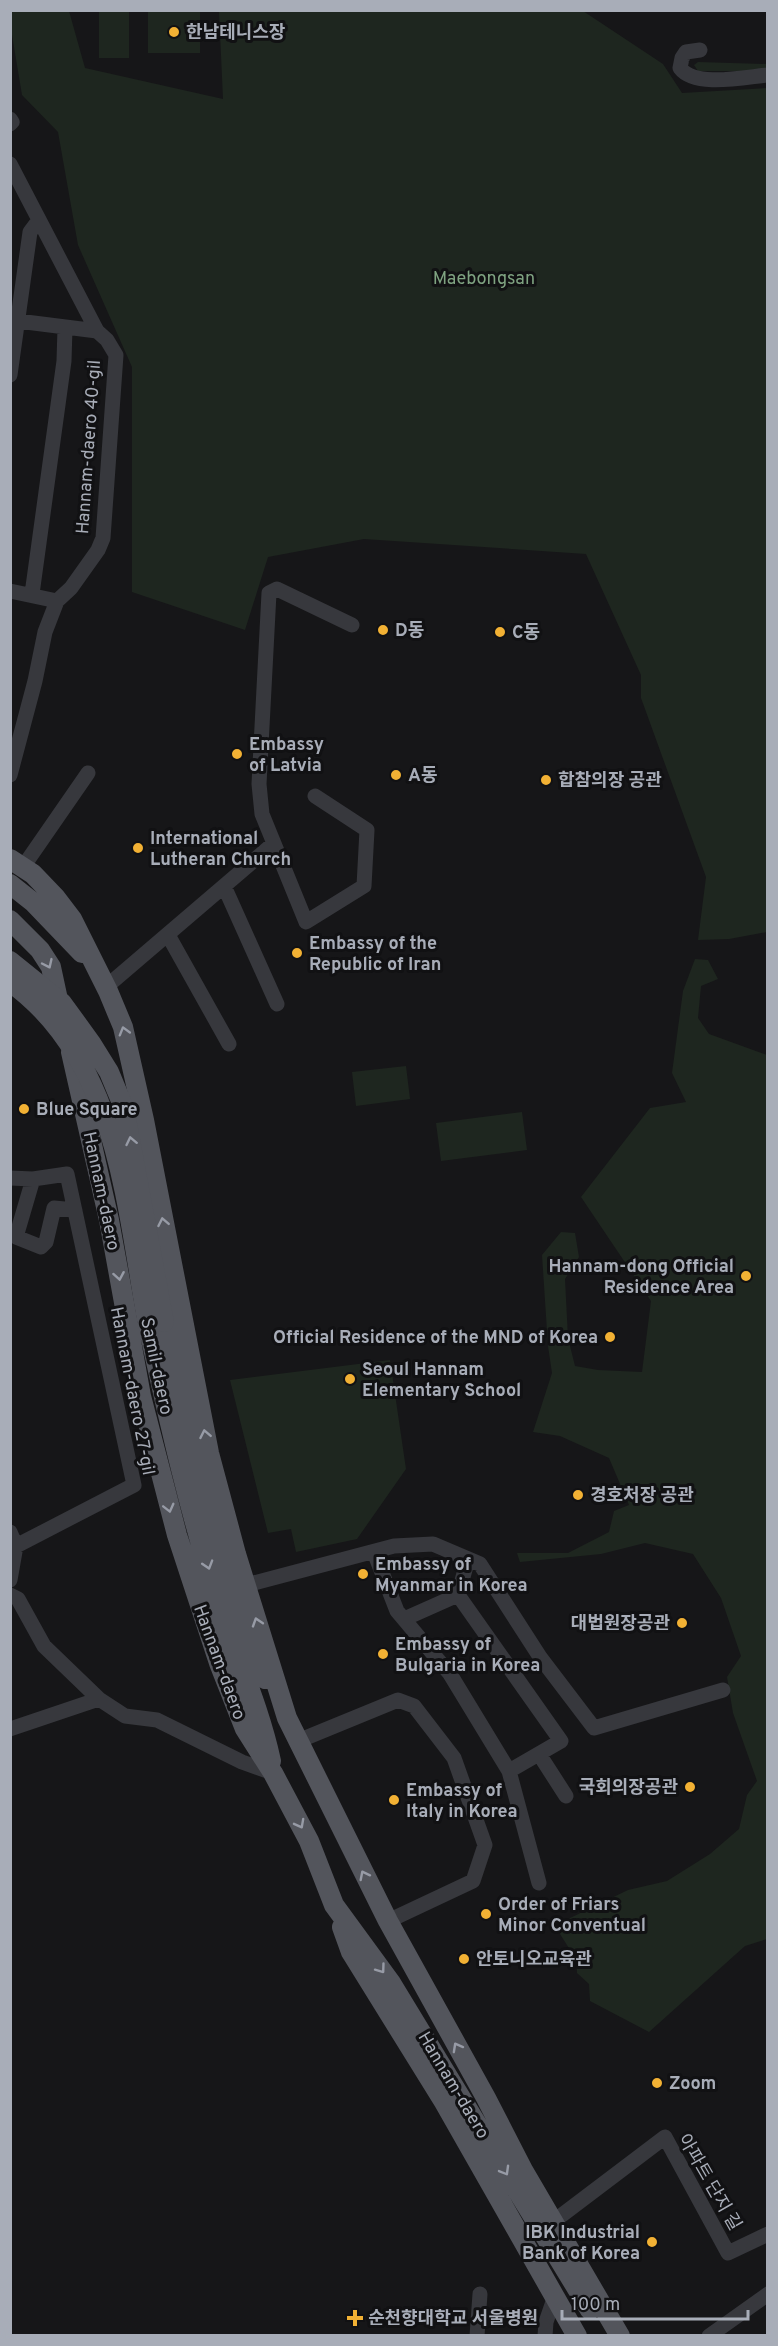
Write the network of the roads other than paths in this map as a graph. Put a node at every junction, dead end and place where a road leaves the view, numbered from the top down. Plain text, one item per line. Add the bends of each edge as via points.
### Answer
1 (700, 50) dead end
2 (768, 75) edge
3 (10, 118) edge
4 (10, 124) edge
5 (10, 164) edge
6 (39, 220) junction
7 (14, 320) edge
8 (65, 328) junction
9 (97, 331) junction
10 (10, 375) edge
11 (10, 591) edge
12 (32, 594) junction
13 (57, 601) junction
14 (352, 625) dead end
15 (10, 717) edge
16 (26, 721) junction
17 (88, 773) dead end
18 (10, 775) edge
19 (315, 796) dead end
20 (273, 844) junction
21 (17, 863) edge
22 (10, 884) edge
23 (224, 886) junction
24 (10, 920) edge
25 (168, 934) junction
26 (10, 961) edge
27 (95, 965) junction
28 (10, 982) edge
29 (106, 987) junction
30 (277, 1004) dead end
31 (229, 1044) dead end
32 (10, 1178) edge
33 (33, 1179) junction
34 (75, 1210) junction
35 (156, 1324) junction
36 (13, 1539) edge
37 (374, 1552) junction
38 (468, 1559) junction
39 (10, 1580) edge
40 (246, 1585) junction
41 (10, 1594) edge
42 (458, 1595) junction
43 (404, 1619) junction
44 (723, 1690) dead end
45 (99, 1699) junction
46 (287, 1718) junction
47 (10, 1729) edge
48 (298, 1741) junction
49 (539, 1754) junction
50 (509, 1771) junction
51 (273, 1773) junction
52 (566, 1796) dead end
53 (539, 1883) dead end
54 (334, 1905) junction
55 (387, 1921) junction
56 (486, 2098) junction
57 (562, 2215) junction
58 (768, 2234) edge
59 (480, 2294) dead end
60 (768, 2294) edge
61 (555, 2296) junction
62 (477, 2336) edge
63 (545, 2336) edge
64 (577, 2336) edge
65 (605, 2336) edge
66 (620, 2336) edge
67 (635, 2336) edge
68 (709, 2336) edge

1 - 2 street via 686,52 681,61 680,68 693,78
3 - 4 street
5 - 6 street, Hannam-daero 40-gil
6 - 7 street via 30,232
6 - 9 street, Hannam-daero 40-gil
7 - 8 street
7 - 10 street
8 - 9 street
8 - 12 street
9 - 13 street, Hannam-daero 40-gil via 116,355 103,538 71,588
11 - 12 street
12 - 13 street
13 - 16 street, Hannam-daero 40-gil via 45,632
14 - 20 street via 278,589 269,592 259,784 262,814
15 - 16 street
16 - 18 street, Hannam-daero 40-gil
17 - 21 street, Hannam-daero
19 - 20 street via 367,830 364,886 306,921
20 - 23 street
21 - 27 main road, Hannam-daero via 33,874 67,912
22 - 27 main road, Hannam-daero
23 - 25 street
23 - 30 street
24 -> 51 main road, Hannam-daero via 51,967 110,1220 141,1396 177,1535 245,1729
25 - 29 street
25 - 31 street
35 -> 26 main road, Samil-daero, bridge via 124,1108 92,1043 62,1003
27 - 29 main road, Hannam-daero
28 - 35 main road, Samil-daero, bridge via 41,1008 67,1040 93,1083 107,1118
40 -> 29 main road, Hannam-daero via 209,1453 123,1027
32 - 33 street, Hannam-daero 27-gil
33 - 34 street, Hannam-daero 27-gil via 68,1174
33 - 34 street via 16,1237 41,1247 46,1242 54,1208
34 - 36 street, Hannam-daero 27-gil via 134,1485
35 - 46 main road, Samil-daero via 236,1605 258,1668
35 -> 51 main road, Samil-daero via 191,1510 222,1614 264,1727
36 - 39 street, Hannam-daero 27-gil
37 - 38 street via 394,1546 433,1544
37 - 40 street
37 - 43 street via 397,1611
38 - 42 street
38 - 44 street via 480,1564 540,1657 594,1728
46 -> 40 main road, Hannam-daero
41 - 45 street via 18,1599 44,1646
42 - 43 street
42 - 49 street via 561,1742
43 - 50 street via 450,1674
45 - 47 street
45 - 51 street via 125,1716 158,1720
46 - 48 main road, Hannam-daero
55 -> 48 main road, Hannam-daero
48 - 55 street via 398,1700 414,1706 454,1758 485,1845 473,1881
49 - 50 street
49 - 52 street
50 - 53 street
51 -> 54 main road, Hannam-daero via 309,1841
54 - 61 main road via 351,1952 444,2102
54 -> 65 main road, Hannam-daero via 391,1983
56 -> 55 main road, Hannam-daero
56 - 57 main road via 534,2166
56 - 66 main road, Hannam-daero via 523,2170
57 - 58 street, 아파트 단지 길 via 665,2137 728,2253
57 - 67 main road
59 - 62 street
60 - 68 street
61 - 63 street
61 - 64 main road

